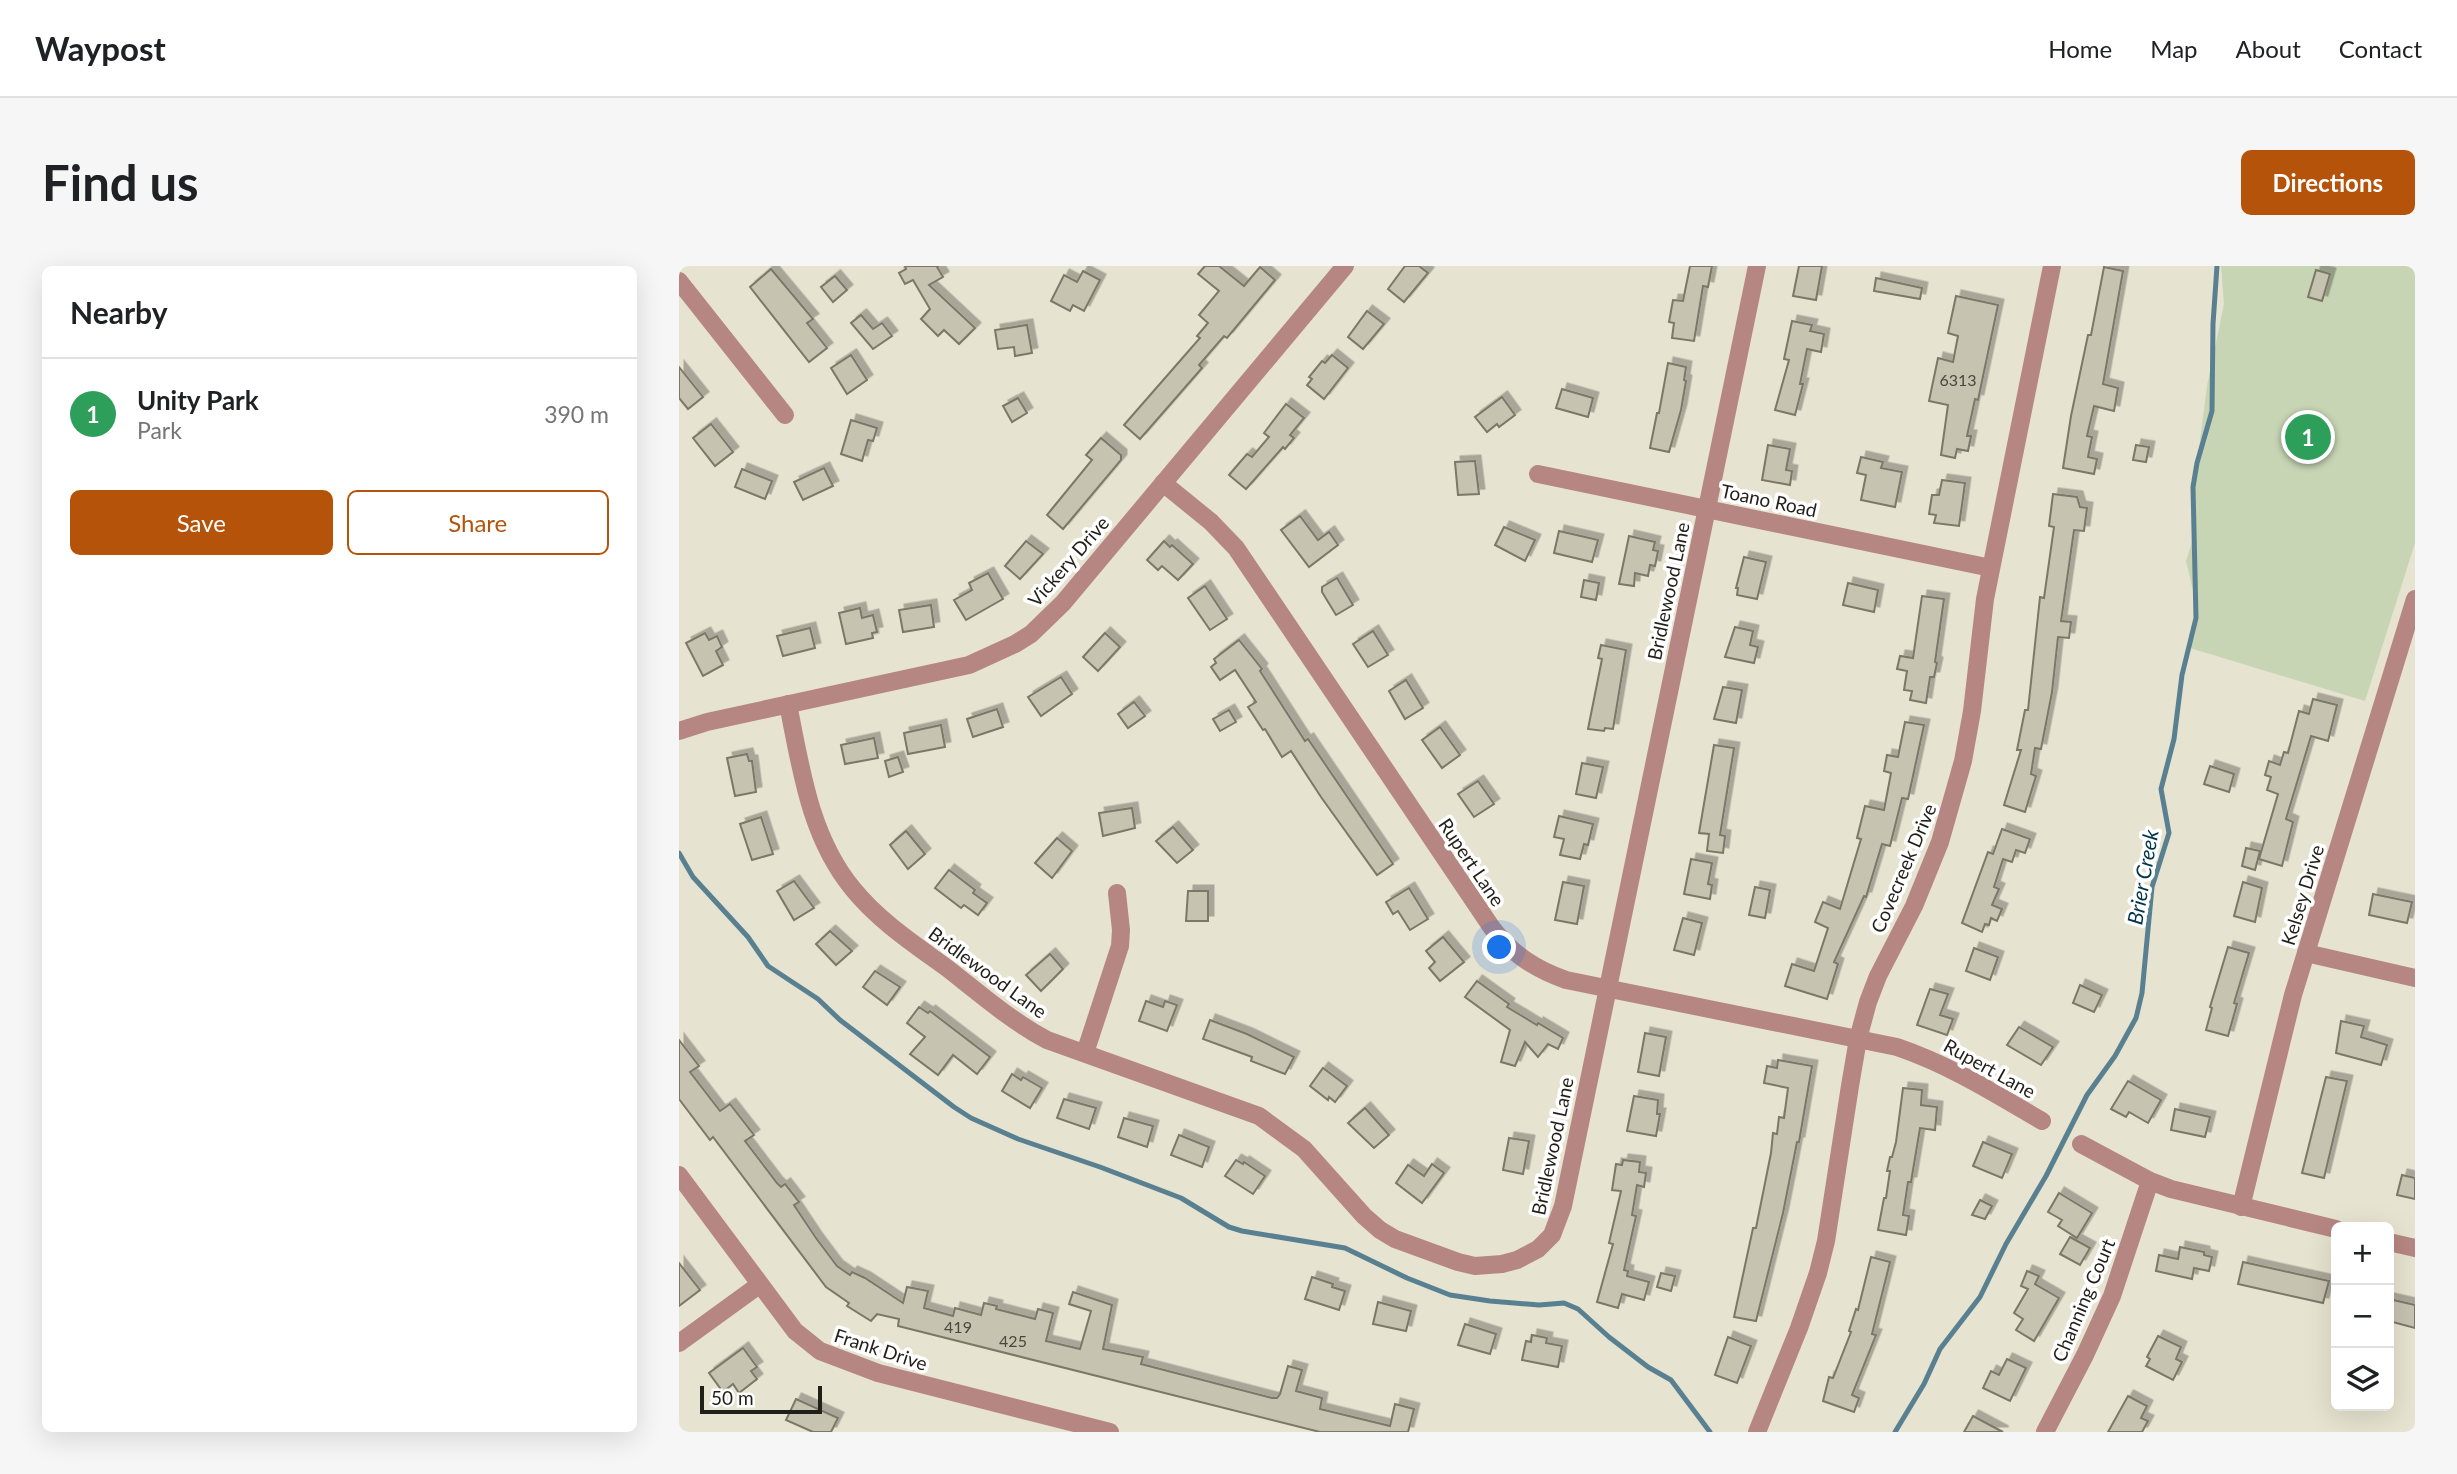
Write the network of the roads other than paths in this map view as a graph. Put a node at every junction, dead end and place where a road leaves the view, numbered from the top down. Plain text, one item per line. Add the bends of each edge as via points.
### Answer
1 (1345, 266) edge
2 (1757, 266) edge
3 (2052, 266) edge
4 (679, 281) edge
5 (785, 415) dead end
6 (1538, 474) dead end
7 (1163, 483) junction
8 (1706, 509) junction
9 (1991, 568) junction
10 (2415, 599) edge
11 (788, 704) junction
12 (679, 732) edge
13 (1117, 893) dead end
14 (2306, 953) junction
15 (2415, 978) edge
16 (1608, 989) junction
17 (1858, 1039) junction
18 (1085, 1053) junction
19 (2042, 1121) dead end
20 (2081, 1144) dead end
21 (679, 1175) edge
22 (2150, 1181) junction
23 (2241, 1207) junction
24 (2331, 1228) edge
25 (2394, 1243) edge
26 (2415, 1248) edge
27 (759, 1285) junction
28 (679, 1343) edge
29 (1110, 1432) edge
30 (1757, 1432) edge
31 (2045, 1432) edge

1 - 7 street, Vickery Drive
2 - 8 street, Bridlewood Lane
3 - 9 street, Covecreek Drive
4 - 5 street
6 - 8 street, Toano Road
7 - 11 street, Vickery Drive via 1063,603 1015,644 969,666
7 - 16 street, Rupert Lane via 1236,548 1503,943 1548,974
8 - 9 street, Toano Road
8 - 16 street, Bridlewood Lane
9 - 17 street, Covecreek Drive via 1972,711 1949,816 1914,905 1878,976
10 - 14 street, Kelsey Drive
11 - 12 street, Vickery Drive
11 - 18 street, Bridlewood Lane via 811,813 852,888 888,924 1017,1022 1047,1040
13 - 18 street via 1120,946
14 - 15 street
14 - 23 street, Kelsey Drive
16 - 17 street, Rupert Lane
16 - 18 street, Bridlewood Lane via 1557,1225 1538,1249 1517,1260 1488,1266 1438,1256 1380,1230 1304,1149 1259,1116
17 - 19 street, Rupert Lane via 1932,1059
17 - 30 street, Covecreek Drive via 1818,1273
20 - 22 street
21 - 27 street, Frank Drive
22 - 23 street
22 - 31 street, Channing Court via 2112,1296
23 - 24 street
25 - 26 street
27 - 28 street
27 - 29 street, Frank Drive via 795,1331 834,1358

